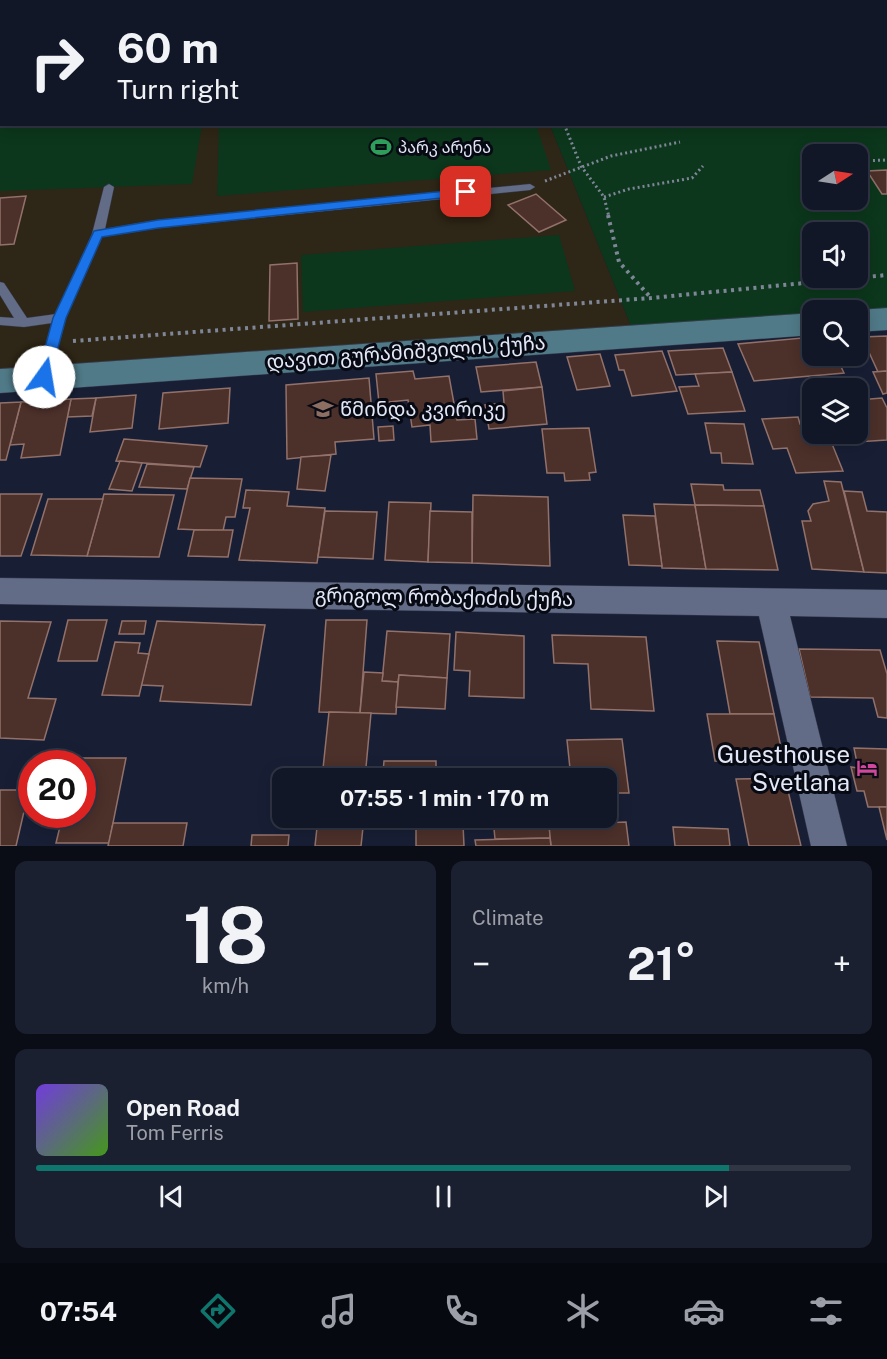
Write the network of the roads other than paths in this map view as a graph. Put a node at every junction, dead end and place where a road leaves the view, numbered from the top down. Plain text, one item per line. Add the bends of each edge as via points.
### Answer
1 (109, 187) dead end
2 (530, 187) road end
3 (98, 234) junction
4 (0, 286) edge
5 (60, 318) junction
6 (887, 319) edge
7 (868, 320) edge
8 (0, 321) edge
9 (24, 323) junction
10 (802, 325) edge
11 (44, 377) junction
12 (0, 381) edge
13 (0, 591) edge
14 (771, 602) junction
15 (887, 604) edge
16 (829, 846) edge

1 - 3 lane
2 - 3 lane via 276,211
3 - 5 lane
4 - 9 lane
5 - 9 lane
5 - 11 lane
6 - 7 street
8 - 9 lane
10 - 11 street, დავით გურამიშვილის ქუჩა
11 - 12 street, დავით გურამიშვილის ქუჩა
13 - 14 street, გრიგოლ რობაქიძის ქუჩა
14 - 15 street, გრიგოლ რობაქიძის ქუჩა
14 - 16 street

